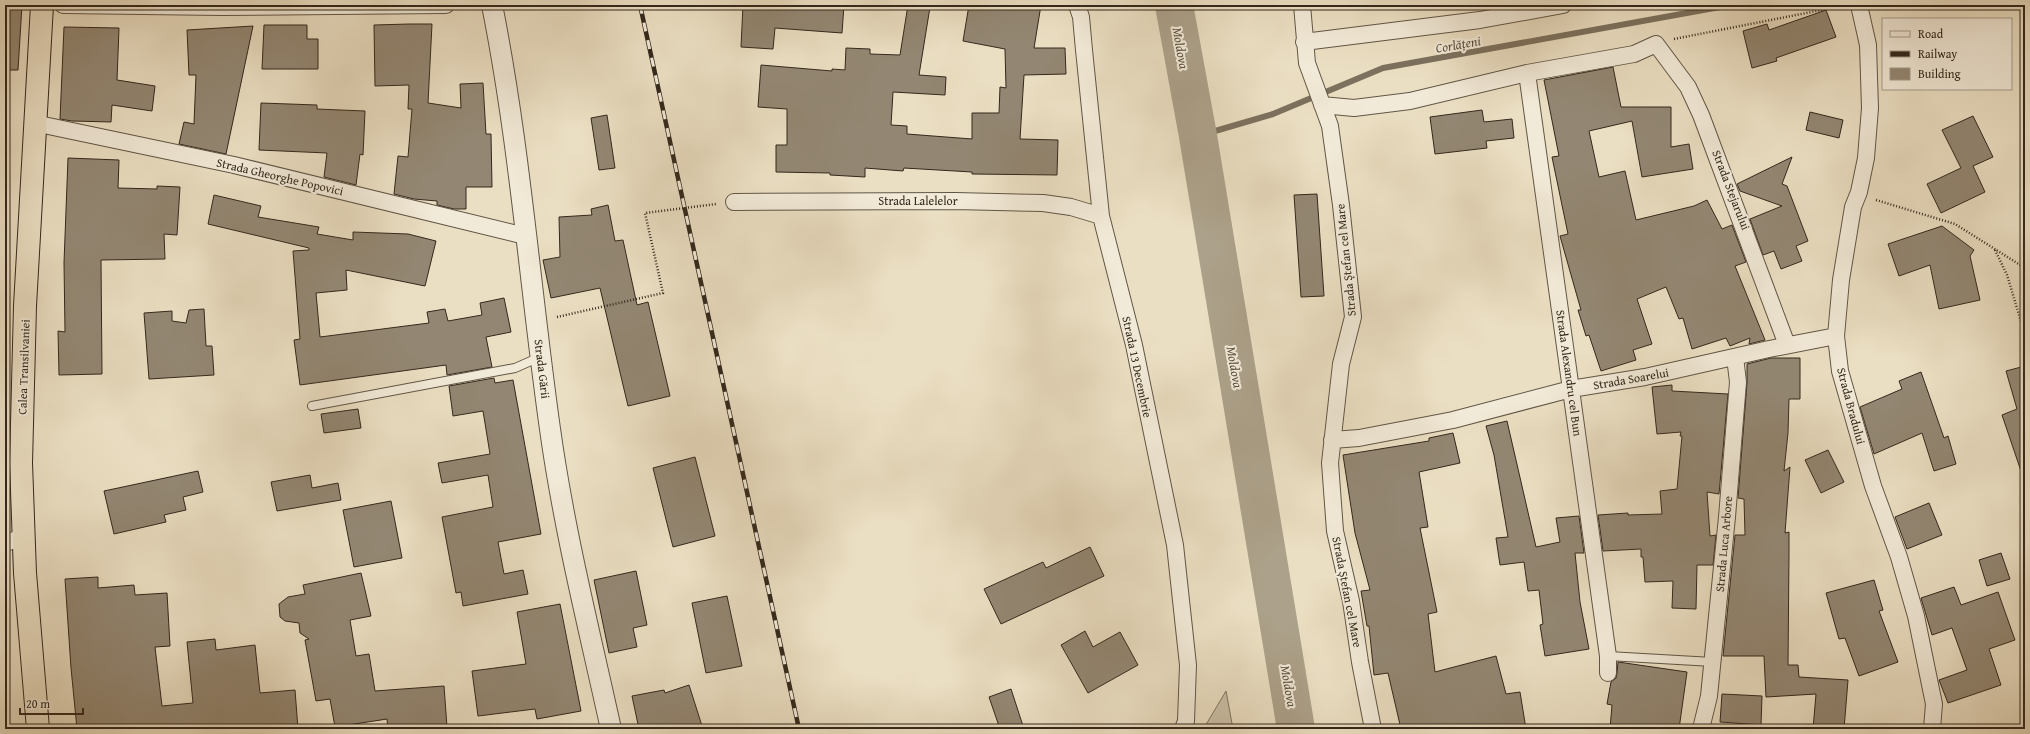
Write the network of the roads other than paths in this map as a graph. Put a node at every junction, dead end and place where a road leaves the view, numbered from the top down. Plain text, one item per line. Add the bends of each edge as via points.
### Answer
1 (42, 5) edge
2 (63, 5) edge
3 (446, 5) edge
4 (492, 5) edge
5 (1077, 5) edge
6 (1302, 5) edge
7 (1859, 5) edge
8 (1564, 6) edge
9 (1304, 42) junction
10 (1527, 74) junction
11 (1322, 105) junction
12 (34, 122) junction
13 (734, 202) road end
14 (1101, 216) junction
15 (525, 236) junction
16 (1836, 336) junction
17 (1787, 345) junction
18 (540, 357) junction
19 (1735, 357) junction
20 (1571, 389) junction
21 (312, 406) dead end
22 (1332, 440) junction
23 (14, 540) edge
24 (1608, 656) junction
25 (1713, 662) junction
26 (1608, 673) dead end
27 (38, 729) edge
28 (611, 729) edge
29 (1183, 729) edge
30 (1373, 729) edge
31 (1702, 729) edge
32 (1932, 729) edge

1 - 12 highway, Calea Transilvaniei
2 - 3 street
4 - 15 street, Strada Gării via 511,112
5 - 14 street, Strada 13 Decembrie via 1084,43
6 - 9 street, Strada Ștefan cel Mare
7 - 16 street, Strada Bradului via 1868,45 1870,108 1866,158 1853,207 1841,280
8 - 9 street via 1384,33
9 - 11 street, Strada Ștefan cel Mare
10 - 11 street via 1410,102 1354,108
10 - 17 street, Strada Stejarului via 1634,54 1656,44 1688,87 1701,115 1722,165
10 - 20 street, Strada Alexandru cel Bun
11 - 22 street, Strada Ștefan cel Mare via 1330,126 1353,316 1341,364
12 - 15 street, Strada Gheorghe Popovici via 234,165
12 - 23 highway, Calea Transilvaniei via 21,455
13 - 14 street, Strada Lalelelor via 1043,203 1071,207
14 - 29 street, Strada 13 Decembrie via 1134,345 1175,545 1188,665 1186,721
15 - 18 street, Strada Gării
16 - 17 street, Strada Soarelui
16 - 32 street, Strada Bradului via 1840,371 1873,486 1899,557 1916,616 1934,704
17 - 19 street, Strada Soarelui
18 - 21 lane via 515,368
18 - 28 street, Strada Gării via 562,507
19 - 20 street, Strada Soarelui via 1645,377
19 - 25 street, Strada Luca Arbore via 1737,396
20 - 22 street, Strada Soarelui via 1453,420 1360,438
20 - 24 street, Strada Alexandru cel Bun
22 - 30 street, Strada Ștefan cel Mare via 1330,463 1335,531 1351,601
23 - 27 highway, Calea Transilvaniei
24 - 25 lane
24 - 26 street, Strada Alexandru cel Bun
25 - 31 street, Strada Luca Arbore

